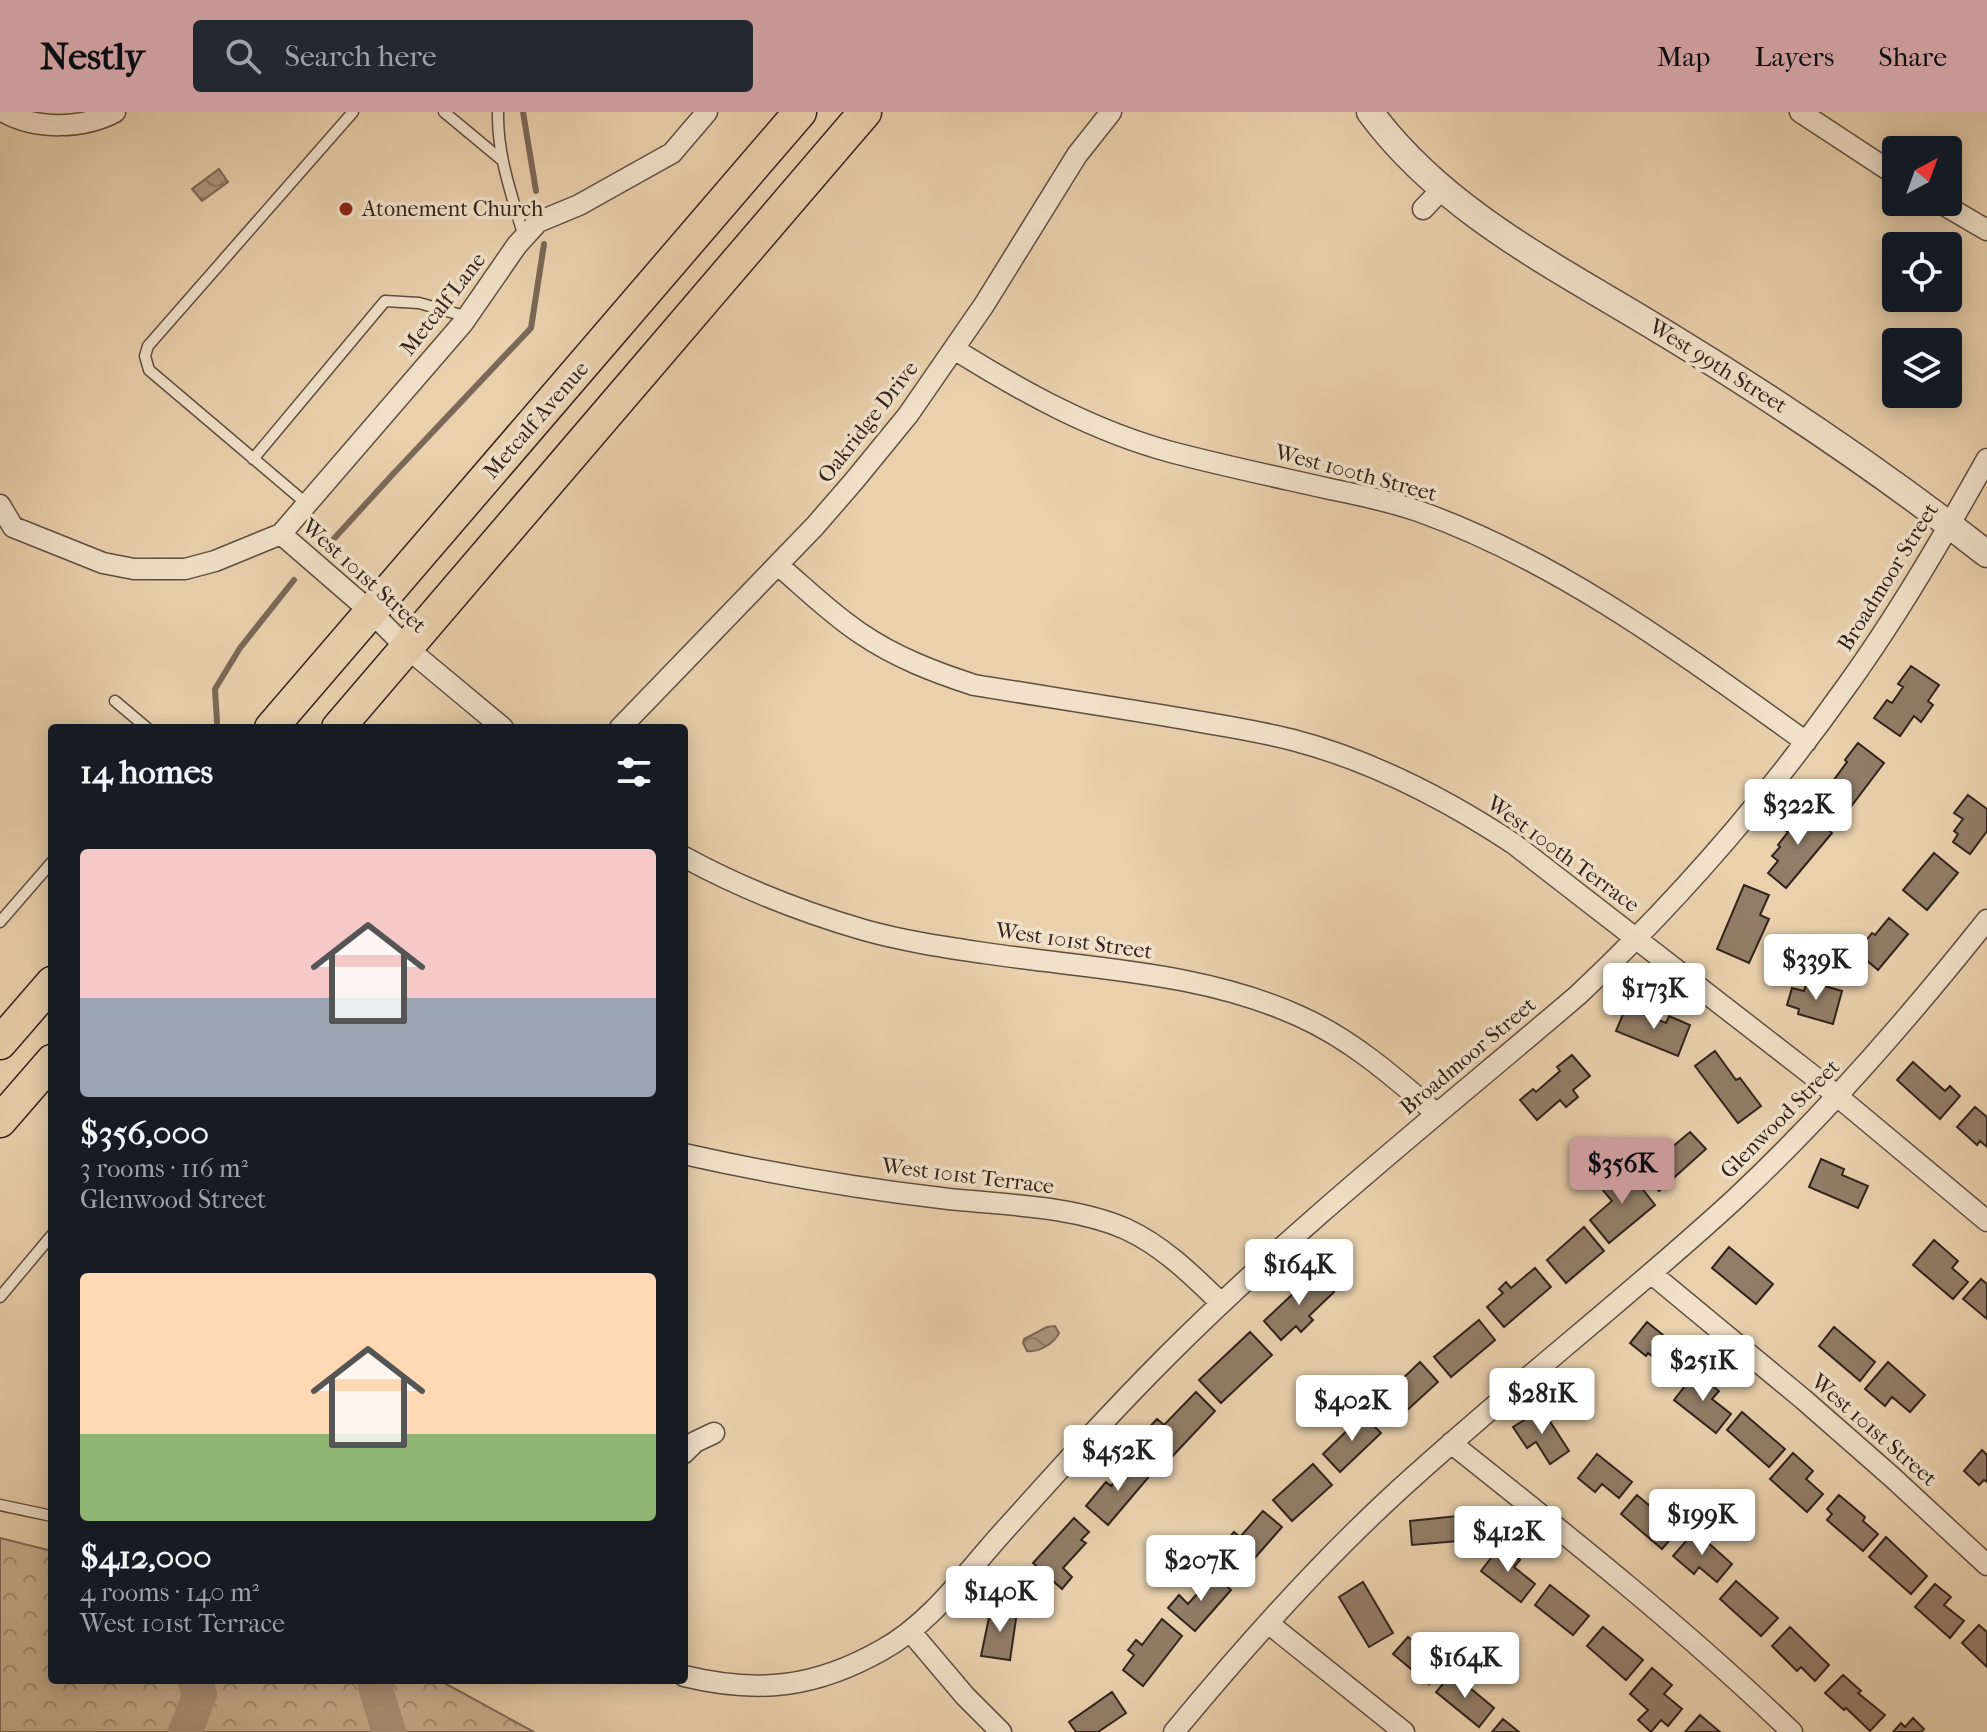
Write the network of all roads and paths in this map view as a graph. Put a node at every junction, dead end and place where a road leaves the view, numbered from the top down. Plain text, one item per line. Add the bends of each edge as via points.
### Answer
1 (4, 112) edge
2 (115, 112) edge
3 (353, 112) edge
4 (444, 112) edge
5 (498, 112) edge
6 (707, 112) edge
7 (800, 112) edge
8 (865, 112) edge
9 (1111, 112) edge
10 (1370, 112) edge
11 (1800, 112) edge
12 (503, 161) junction
13 (1882, 166) edge
14 (1443, 188) junction
15 (1423, 209) dead end
16 (1962, 215) edge
17 (1987, 230) edge
18 (524, 237) junction
19 (468, 317) junction
20 (954, 349) junction
21 (253, 459) junction
22 (1987, 459) edge
23 (307, 504) junction
24 (0, 505) edge
25 (1950, 525) junction
26 (7, 527) edge
27 (281, 534) junction
28 (1987, 554) edge
29 (778, 565) junction
30 (371, 612) junction
31 (407, 648) junction
32 (115, 701) dead end
33 (142, 724) edge
34 (274, 724) edge
35 (341, 724) edge
36 (498, 724) edge
37 (624, 724) edge
38 (1806, 742) junction
39 (688, 859) edge
40 (48, 867) edge
41 (1987, 920) edge
42 (0, 922) edge
43 (1636, 938) junction
44 (48, 988) edge
45 (0, 1043) edge
46 (48, 1072) edge
47 (1837, 1096) junction
48 (1437, 1114) junction
49 (0, 1121) edge
50 (688, 1155) edge
51 (1987, 1221) edge
52 (48, 1240) edge
53 (1652, 1274) junction
54 (0, 1297) edge
55 (1221, 1303) junction
56 (714, 1433) dead end
57 (1451, 1443) junction
58 (688, 1449) edge
59 (0, 1505) edge
60 (48, 1515) edge
61 (1987, 1565) edge
62 (1268, 1623) junction
63 (910, 1631) junction
64 (688, 1677) edge
65 (1001, 1732) edge
66 (1174, 1732) edge
67 (1404, 1732) edge
68 (1792, 1732) edge

1 - 2 street via 37,124 78,124
3 - 21 lane via 148,346 145,356 149,370
4 - 12 lane
5 - 12 lane
6 - 18 street, Metcalf Lane via 672,153 538,222
7 - 30 main road, Metcalf Avenue
8 - 31 main road
9 - 20 street, Oakridge Drive via 1059,182
10 - 14 street, West 99th Street
11 - 13 street
12 - 18 lane
14 - 15 street
14 - 25 street, West 99th Street via 1538,257 1798,416
16 - 17 street
18 - 19 street, Metcalf Lane
19 - 21 lane via 419,303 385,301
19 - 23 street, Metcalf Lane
20 - 29 street, Oakridge Drive via 908,415
20 - 38 street, West 100th Street via 1062,412 1125,437 1201,460 1378,499 1478,534 1587,591
21 - 23 lane
22 - 25 street, Broadmoor Street
23 - 27 street, Metcalf Lane
24 - 26 street, West 101st Street
25 - 28 street, West 99th Street
25 - 38 street, Broadmoor Street
26 - 27 street, West 101st Street via 103,563 153,570 215,561
27 - 30 street, West 101st Street
29 - 37 street, Oakridge Drive
29 - 43 street, West 100th Terrace via 861,634 936,673 974,685 1294,740 1411,784 1514,844
30 - 31 street, West 101st Street
30 - 34 main road, Metcalf Avenue
31 - 35 main road
31 - 36 street, West 101st Street
32 - 33 lane
38 - 43 street, Broadmoor Street
39 - 48 street, West 101st Street via 790,906 866,931 1198,983 1251,997 1346,1042
40 - 42 lane
41 - 47 street, Glenwood Street
43 - 47 street, West 100th Terrace
43 - 48 street, Broadmoor Street via 1578,995
44 - 45 main road
46 - 49 main road
47 - 51 street, West 100th Terrace
47 - 53 street, Glenwood Street
48 - 55 street, Broadmoor Street
50 - 55 street, West 101st Terrace via 834,1184 1091,1217 1156,1246
52 - 54 lane
53 - 57 street, Glenwood Street
53 - 61 street, West 101st Street via 1803,1399
55 - 63 street, Broadmoor Street via 1087,1438
56 - 58 street
57 - 62 street, Glenwood Street via 1375,1512
57 - 68 street via 1571,1538
59 - 60 lane
62 - 66 street, Glenwood Street
62 - 67 street
63 - 64 street, Broadmoor Street via 822,1677 755,1687
63 - 65 street

